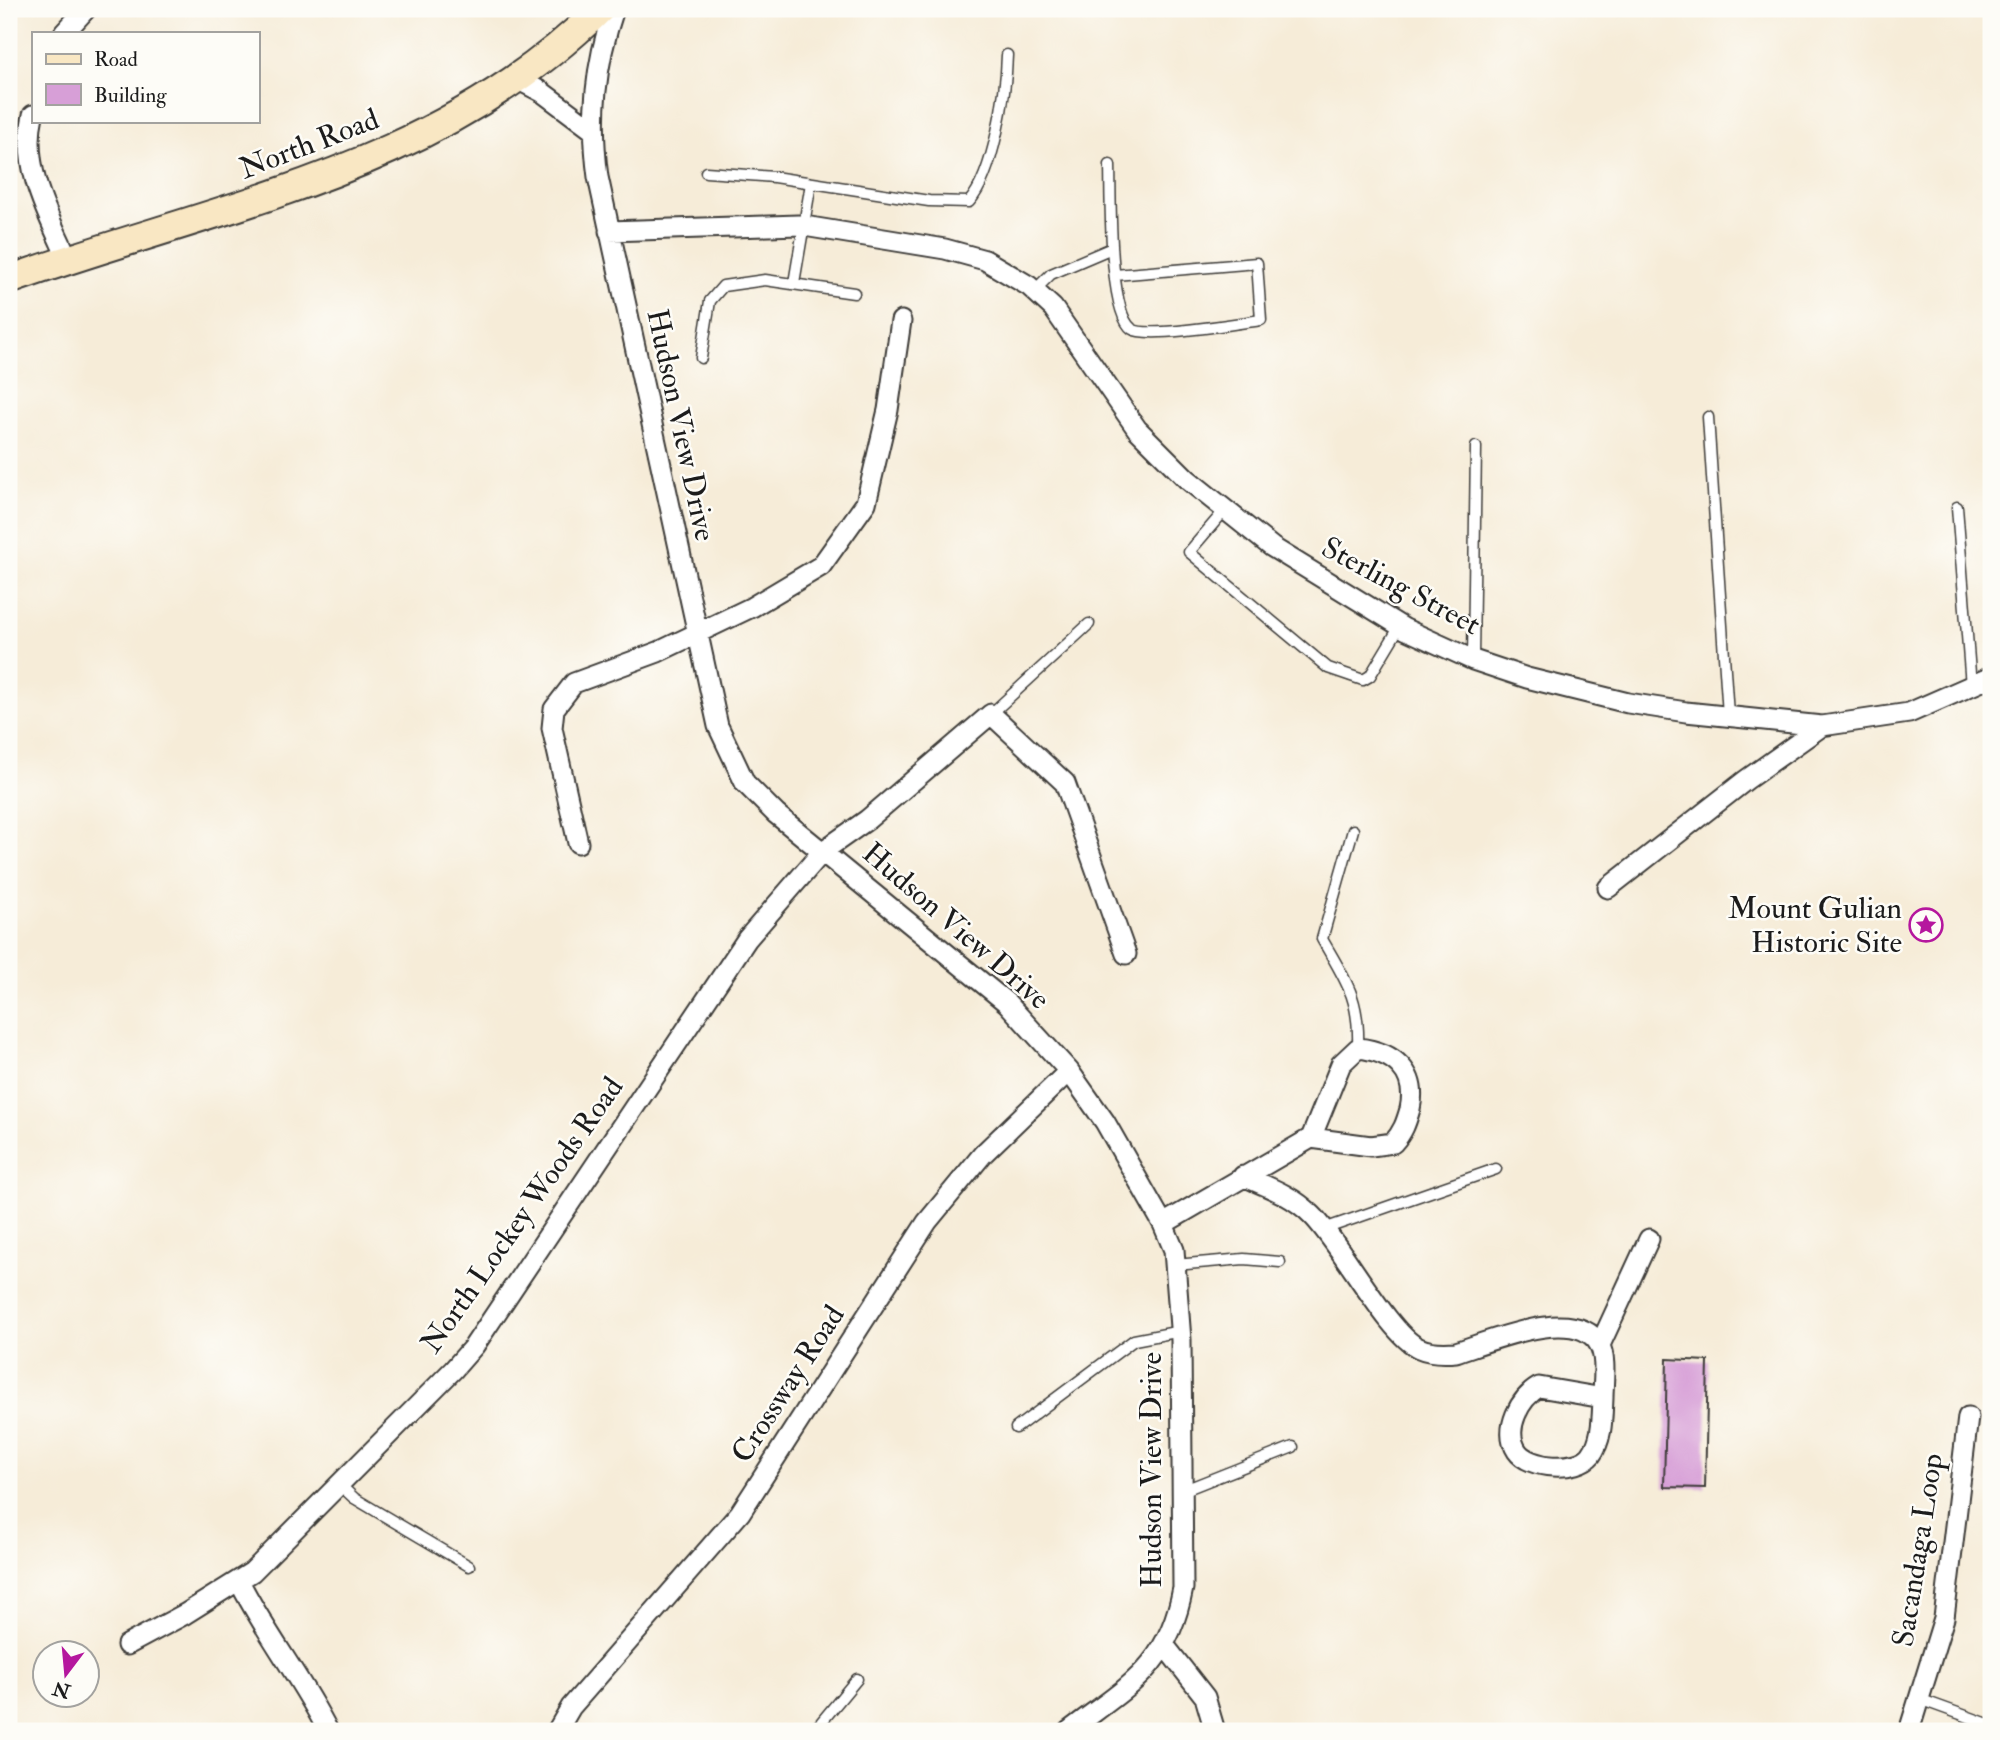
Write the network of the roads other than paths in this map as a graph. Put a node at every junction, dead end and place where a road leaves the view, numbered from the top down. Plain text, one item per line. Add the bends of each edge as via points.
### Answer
1 (86, 9) edge
2 (600, 9) edge
3 (614, 9) edge
4 (65, 32) edge
5 (1007, 55) dead end
6 (517, 79) junction
7 (33, 122) edge
8 (594, 131) junction
9 (1110, 164) dead end
10 (706, 172) dead end
11 (811, 183) junction
12 (802, 226) junction
13 (608, 231) junction
14 (1112, 248) junction
15 (68, 259) junction
16 (1115, 275) junction
17 (9, 280) edge
18 (794, 283) junction
19 (1034, 291) junction
20 (854, 293) dead end
21 (901, 321) dead end
22 (701, 358) dead end
23 (1708, 417) dead end
24 (1476, 447) dead end
25 (1958, 507) dead end
26 (1225, 510) junction
27 (1089, 624) dead end
28 (1400, 626) junction
29 (695, 632) junction
30 (1473, 660) junction
31 (1991, 677) edge
32 (1971, 686) junction
33 (991, 714) junction
34 (1728, 715) junction
35 (1822, 726) junction
36 (1353, 830) dead end
37 (578, 843) dead end
38 (823, 851) junction
39 (1608, 888) dead end
40 (1126, 954) dead end
41 (1358, 1048) junction
42 (1069, 1071) junction
43 (1311, 1138) junction
44 (1496, 1169) dead end
45 (1243, 1176) junction
46 (1163, 1224) junction
47 (1323, 1229) junction
48 (1649, 1239) dead end
49 (1280, 1262) dead end
50 (1175, 1265) junction
51 (1181, 1331) junction
52 (1600, 1345) junction
53 (1603, 1398) junction
54 (1968, 1417) dead end
55 (1016, 1428) dead end
56 (1293, 1447) dead end
57 (339, 1484) junction
58 (1182, 1491) junction
59 (469, 1566) dead end
60 (239, 1581) junction
61 (127, 1645) dead end
62 (1165, 1646) junction
63 (857, 1679) dead end
64 (1919, 1699) junction
65 (1991, 1726) edge
66 (328, 1731) edge
67 (557, 1731) edge
68 (814, 1731) edge
69 (1069, 1731) edge
70 (1215, 1731) edge
71 (1909, 1731) edge

1 - 4 street
2 - 6 main road, North Road
3 - 8 street, Hudson View Drive via 598,61
5 - 11 lane via 1003,105 980,186 969,202 929,201
6 - 8 street
6 - 15 main road, North Road via 425,134 357,164 257,201
7 - 15 street via 30,162
8 - 13 street, Hudson View Drive
9 - 14 lane
10 - 11 lane
11 - 12 lane
12 - 13 street, Sterling Street
12 - 18 lane
12 - 19 street, Sterling Street via 945,249 985,260
13 - 29 street, Hudson View Drive
14 - 16 lane
14 - 19 lane via 1051,274
15 - 17 main road, North Road
16 - 16 lane via 1124,318 1142,333 1261,320 1258,263
18 - 20 lane
18 - 22 lane via 723,286 710,301
19 - 26 street, Sterling Street via 1053,308 1138,429 1186,479
21 - 29 street via 888,410 866,503 821,566 752,607
23 - 34 lane
24 - 30 lane
25 - 32 lane
26 - 28 street, Sterling Street via 1272,547
26 - 28 lane via 1189,552 1328,668 1352,679 1370,676
27 - 33 lane
28 - 30 street, Sterling Street
29 - 37 street via 658,652 574,683 557,702 552,728
29 - 38 street, Hudson View Drive via 718,726 745,783
30 - 34 street, Sterling Street via 1629,702
31 - 32 street, Sterling Street
32 - 35 street, Sterling Street via 1909,713
33 - 38 street, North Lockey Woods Road via 867,820
33 - 40 street via 1065,783
34 - 35 street, Sterling Street
35 - 39 street
36 - 41 lane via 1322,939 1346,979 1359,1016
38 - 42 street, Hudson View Drive via 1007,1003
38 - 57 street, North Lockey Woods Road via 747,939 474,1346
41 - 43 street via 1341,1064
41 - 43 street via 1392,1059 1409,1075 1413,1094 1406,1126 1393,1143 1371,1146
42 - 46 street, Hudson View Drive via 1105,1122
42 - 67 street, Crossway Road via 983,1154 927,1222 740,1513 571,1707
43 - 45 street
44 - 47 lane
45 - 46 street
45 - 47 street via 1290,1196
46 - 50 street, Hudson View Drive
47 - 52 street via 1397,1328 1417,1347 1456,1352 1546,1324 1583,1331
48 - 52 street
49 - 50 lane via 1244,1259
50 - 51 street, Hudson View Drive
51 - 55 lane via 1134,1339
51 - 58 street, Hudson View Drive
52 - 53 street
53 - 53 street via 1602,1428 1592,1454 1584,1460 1550,1466 1525,1459 1516,1450 1512,1434 1526,1394 1539,1387
54 - 64 street, Sacandaga Loop via 1944,1618
56 - 58 lane
57 - 59 lane via 354,1498
57 - 60 street, North Lockey Woods Road
58 - 62 street, Hudson View Drive via 1183,1588 1177,1621
60 - 61 street, North Lockey Woods Road
60 - 66 street
62 - 69 street, Hudson View Drive via 1125,1688
62 - 70 street via 1205,1697
63 - 68 lane
64 - 65 lane
64 - 71 street, Sacandaga Loop

